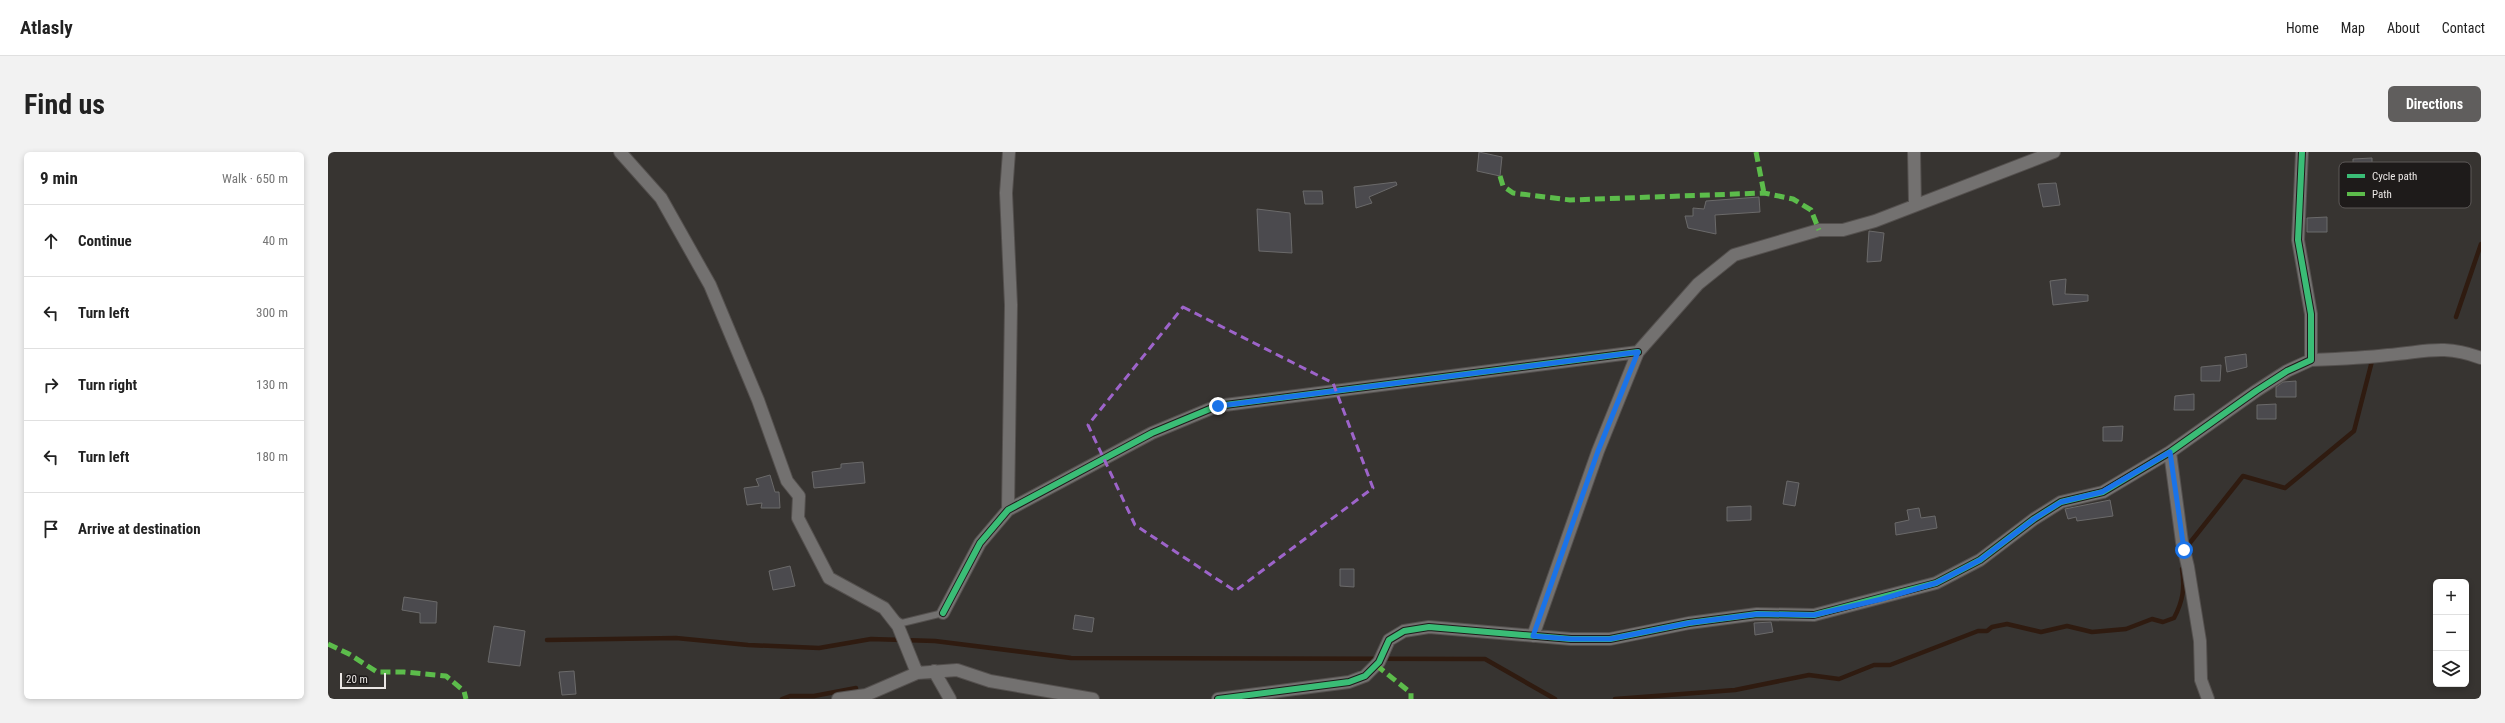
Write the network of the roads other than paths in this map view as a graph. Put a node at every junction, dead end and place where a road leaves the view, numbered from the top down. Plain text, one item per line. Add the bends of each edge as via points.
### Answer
1 (620, 152) edge
2 (1009, 152) edge
3 (1914, 152) edge
4 (2054, 152) edge
5 (2302, 152) edge
6 (1915, 204) junction
7 (1638, 352) junction
8 (2481, 358) edge
9 (2312, 360) junction
10 (2170, 452) junction
11 (1008, 510) junction
12 (884, 608) junction
13 (943, 613) joint
14 (1533, 636) junction
15 (934, 671) junction
16 (917, 673) junction
17 (838, 699) edge
18 (950, 699) edge
19 (1093, 699) edge
20 (1218, 699) edge
21 (2208, 699) edge

1 - 12 street via 661,198 710,285 758,400 787,481 799,496 798,518 829,578
2 - 11 street via 1006,193 1011,305
3 - 6 street
4 - 6 street
5 - 9 street via 2298,240 2311,314
6 - 7 street via 1875,221 1843,230 1819,230 1734,255 1698,284
7 - 11 street via 1218,406 1152,433
7 - 14 street via 1598,451
8 - 9 street via 2460,350 2438,348 2389,355
9 - 10 street via 2287,371 2256,391
10 - 14 street via 2102,492 2061,502 1980,560 1936,583 1882,599 1814,615 1758,614 1689,623 1610,639
10 - 21 street via 2182,542 2200,641 2200,680
11 - 13 street via 980,543
12 - 13 lane via 902,623
12 - 16 street via 898,626
14 - 20 street via 1428,627 1404,631 1389,640 1381,658 1365,676 1349,682
15 - 16 street
15 - 18 street
15 - 19 street via 957,670 990,681
16 - 17 street via 866,695

